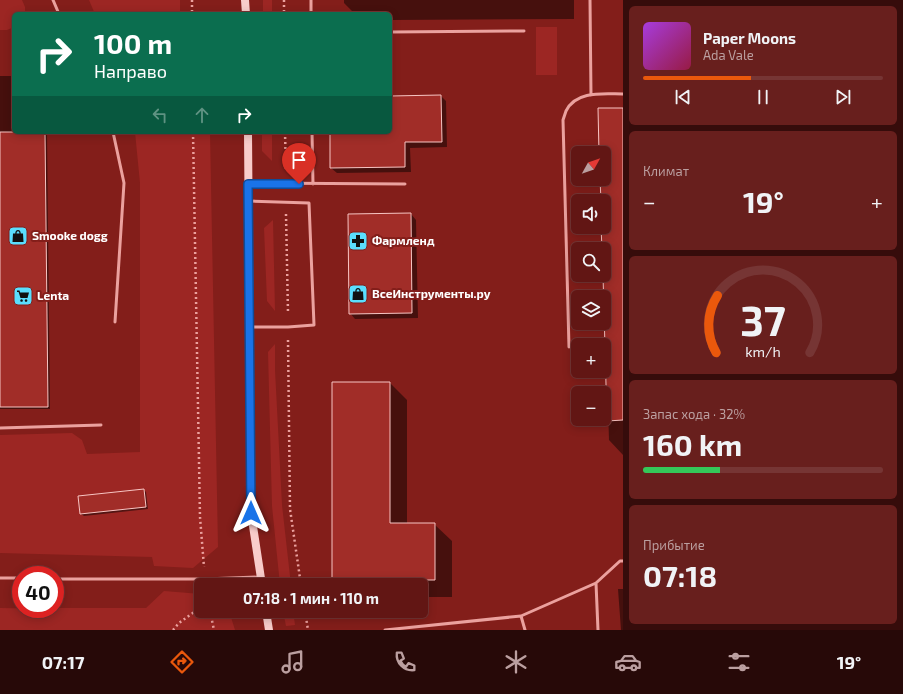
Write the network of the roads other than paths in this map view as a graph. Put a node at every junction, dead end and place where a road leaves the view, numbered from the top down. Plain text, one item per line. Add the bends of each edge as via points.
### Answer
1 (53, 0) edge
2 (245, 0) edge
3 (311, 0) edge
4 (590, 0) edge
5 (58, 12) edge
6 (246, 12) edge
7 (311, 12) edge
8 (524, 31) dead end
9 (392, 32) edge
10 (623, 94) edge
11 (591, 95) junction
12 (114, 134) edge
13 (248, 134) edge
14 (312, 134) edge
15 (248, 184) junction
16 (313, 184) junction
17 (405, 184) dead end
18 (248, 201) junction
19 (115, 322) dead end
20 (250, 327) junction
21 (569, 347) dead end
22 (101, 425) dead end
23 (0, 428) edge
24 (623, 561) edge
25 (0, 578) edge
26 (12, 578) edge
27 (64, 578) edge
28 (261, 578) edge
29 (194, 579) edge
30 (596, 582) junction
31 (521, 616) junction
32 (267, 618) edge
33 (269, 630) edge
34 (385, 630) edge
35 (525, 630) edge
36 (598, 630) edge

1 - 5 lane
2 - 6 street
3 - 7 lane
4 - 11 lane
8 - 9 lane
10 - 11 lane
11 - 21 lane via 571,104 563,120
12 - 19 lane via 124,183
13 - 15 street
14 - 16 lane
15 - 16 lane
15 - 18 street
16 - 17 lane
18 - 20 street
18 - 20 lane via 309,203 314,325
20 - 28 street via 251,513
22 - 23 lane
24 - 30 lane
25 - 26 lane
27 - 29 lane
30 - 31 lane
30 - 36 lane
31 - 34 lane
31 - 35 lane
32 - 33 street

